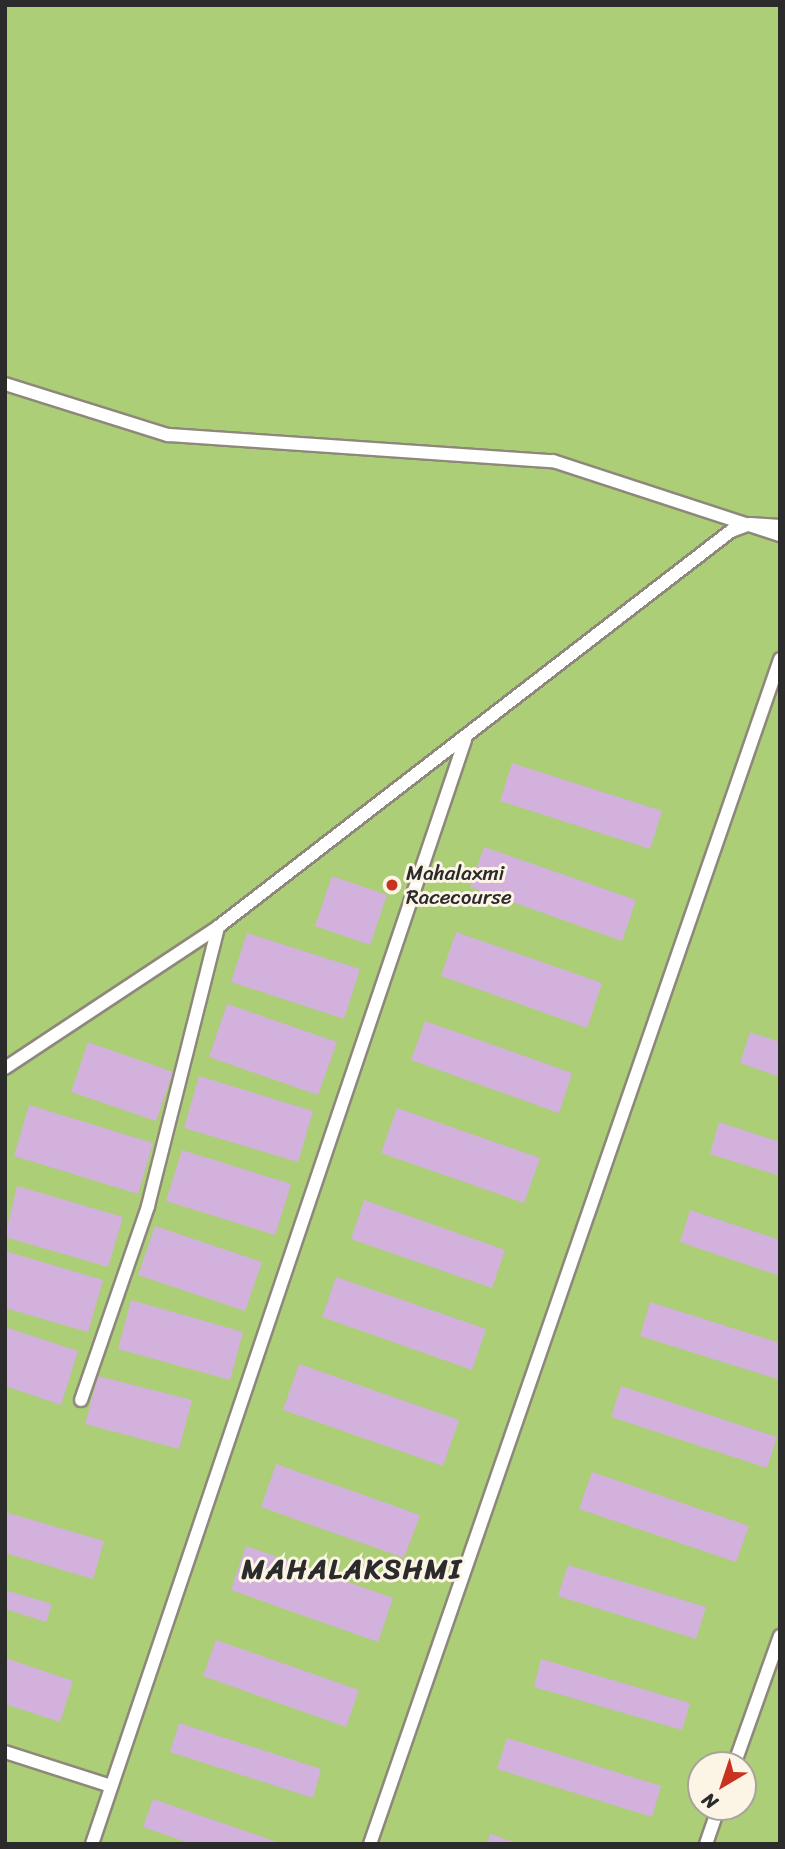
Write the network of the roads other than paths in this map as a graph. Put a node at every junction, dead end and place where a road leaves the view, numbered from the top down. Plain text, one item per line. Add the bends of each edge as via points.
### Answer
1 (5, 384) edge
2 (750, 524) junction
3 (780, 526) edge
4 (780, 535) edge
5 (780, 659) edge
6 (465, 740) junction
7 (218, 927) junction
8 (7, 1063) edge
9 (81, 1400) dead end
10 (780, 1636) edge
11 (739, 1751) edge
12 (5, 1752) edge
13 (111, 1786) junction
14 (714, 1821) edge
15 (92, 1844) edge
16 (370, 1844) edge
17 (706, 1844) edge

1 - 2 lane via 168,435 553,461
2 - 3 lane
2 - 4 lane
2 - 6 lane via 732,531
5 - 16 lane
6 - 7 lane
6 - 13 lane
7 - 8 lane
7 - 9 lane via 148,1206
10 - 11 lane
12 - 13 lane
13 - 15 lane
14 - 17 lane

